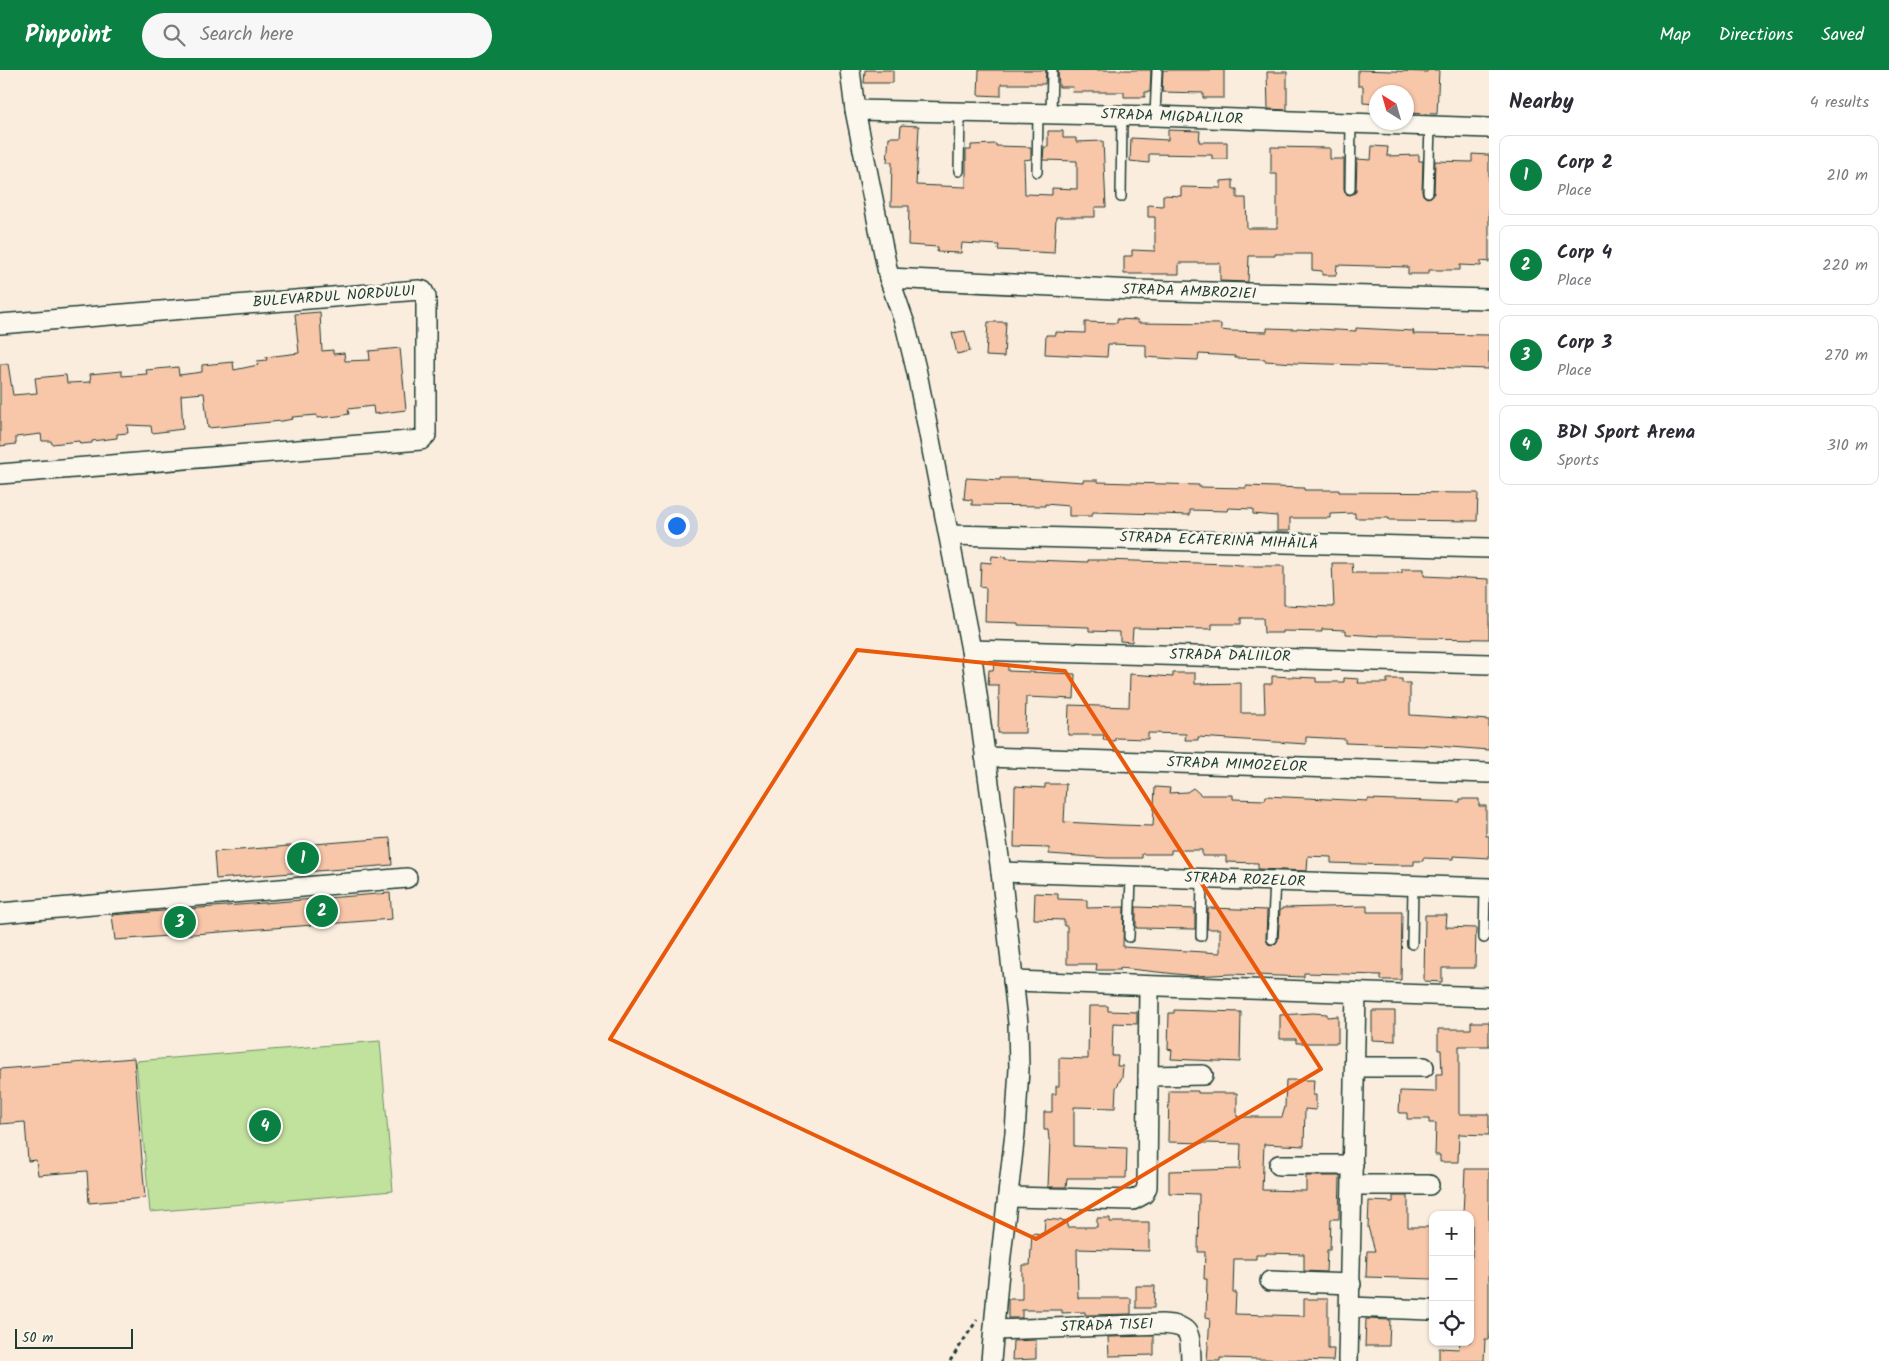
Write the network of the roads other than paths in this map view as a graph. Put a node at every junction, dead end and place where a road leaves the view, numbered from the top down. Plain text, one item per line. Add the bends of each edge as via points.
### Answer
1 (850, 70) edge
2 (1052, 70) edge
3 (1157, 70) edge
4 (855, 110) junction
5 (960, 112) junction
6 (1044, 114) junction
7 (1122, 116) junction
8 (1156, 116) junction
9 (1351, 123) junction
10 (1430, 126) junction
11 (1489, 128) edge
12 (959, 171) dead end
13 (1037, 172) dead end
14 (1350, 189) dead end
15 (1428, 192) dead end
16 (1121, 197) dead end
17 (889, 278) junction
18 (1489, 300) edge
19 (0, 324) edge
20 (0, 474) edge
21 (949, 535) junction
22 (1489, 548) edge
23 (971, 650) junction
24 (1489, 664) edge
25 (985, 757) junction
26 (1489, 773) edge
27 (1001, 872) junction
28 (1131, 877) junction
29 (407, 878) dead end
30 (1202, 879) junction
31 (1274, 881) junction
32 (1413, 886) junction
33 (1487, 888) edge
34 (0, 913) edge
35 (1201, 936) dead end
36 (1129, 937) dead end
37 (1484, 938) dead end
38 (1272, 939) dead end
39 (1412, 944) dead end
40 (1012, 981) junction
41 (1149, 986) junction
42 (1356, 993) junction
43 (1489, 997) edge
44 (1355, 1067) junction
45 (1424, 1067) dead end
46 (1203, 1075) dead end
47 (1148, 1076) junction
48 (1278, 1165) dead end
49 (1353, 1165) junction
50 (1353, 1185) junction
51 (1429, 1185) dead end
52 (1008, 1197) junction
53 (1270, 1281) dead end
54 (1351, 1284) junction
55 (1350, 1307) junction
56 (1429, 1310) edge
57 (994, 1330) junction
58 (991, 1361) edge
59 (1191, 1361) edge
60 (1348, 1361) edge

1 - 4 street
2 - 6 lane
3 - 8 lane
4 - 5 street, STRADA MIGDALILOR
4 - 17 street
5 - 6 street, STRADA MIGDALILOR
5 - 12 lane
6 - 7 street, STRADA MIGDALILOR
6 - 13 lane
7 - 8 street, STRADA MIGDALILOR
7 - 16 lane
8 - 9 street, STRADA MIGDALILOR
9 - 10 street, STRADA MIGDALILOR
9 - 14 lane
10 - 11 street, STRADA MIGDALILOR
10 - 15 lane
17 - 18 street, STRADA AMBROZIEI via 1134,290
17 - 21 street via 917,373
19 - 20 street, BULEVARDUL NORDULUI via 419,290 423,290 426,297 426,436 421,440
21 - 22 street, STRADA ECATERINA MIHĂILĂ
21 - 23 street
23 - 24 street, STRADA DALIILOR
23 - 25 street
25 - 26 street, STRADA MIMOZELOR
25 - 27 street
27 - 28 street, STRADA ROZELOR
27 - 40 street
28 - 30 street, STRADA ROZELOR
28 - 36 lane
29 - 34 street
30 - 31 street, STRADA ROZELOR
30 - 35 lane
31 - 32 street, STRADA ROZELOR
31 - 38 lane
32 - 33 street, STRADA ROZELOR
32 - 39 lane
33 - 37 lane
40 - 41 street
40 - 52 street via 1018,1023 1019,1069
41 - 42 street
41 - 47 street
42 - 43 street
42 - 44 street
44 - 45 street
44 - 49 street
46 - 47 street
47 - 52 street via 1147,1187 1144,1194 1133,1200
48 - 49 street
49 - 50 street
50 - 51 street
50 - 54 street
52 - 57 street
53 - 54 street
54 - 55 street
55 - 56 street
55 - 60 street
57 - 58 street
57 - 59 street, STRADA TISEI via 1177,1325 1191,1337

